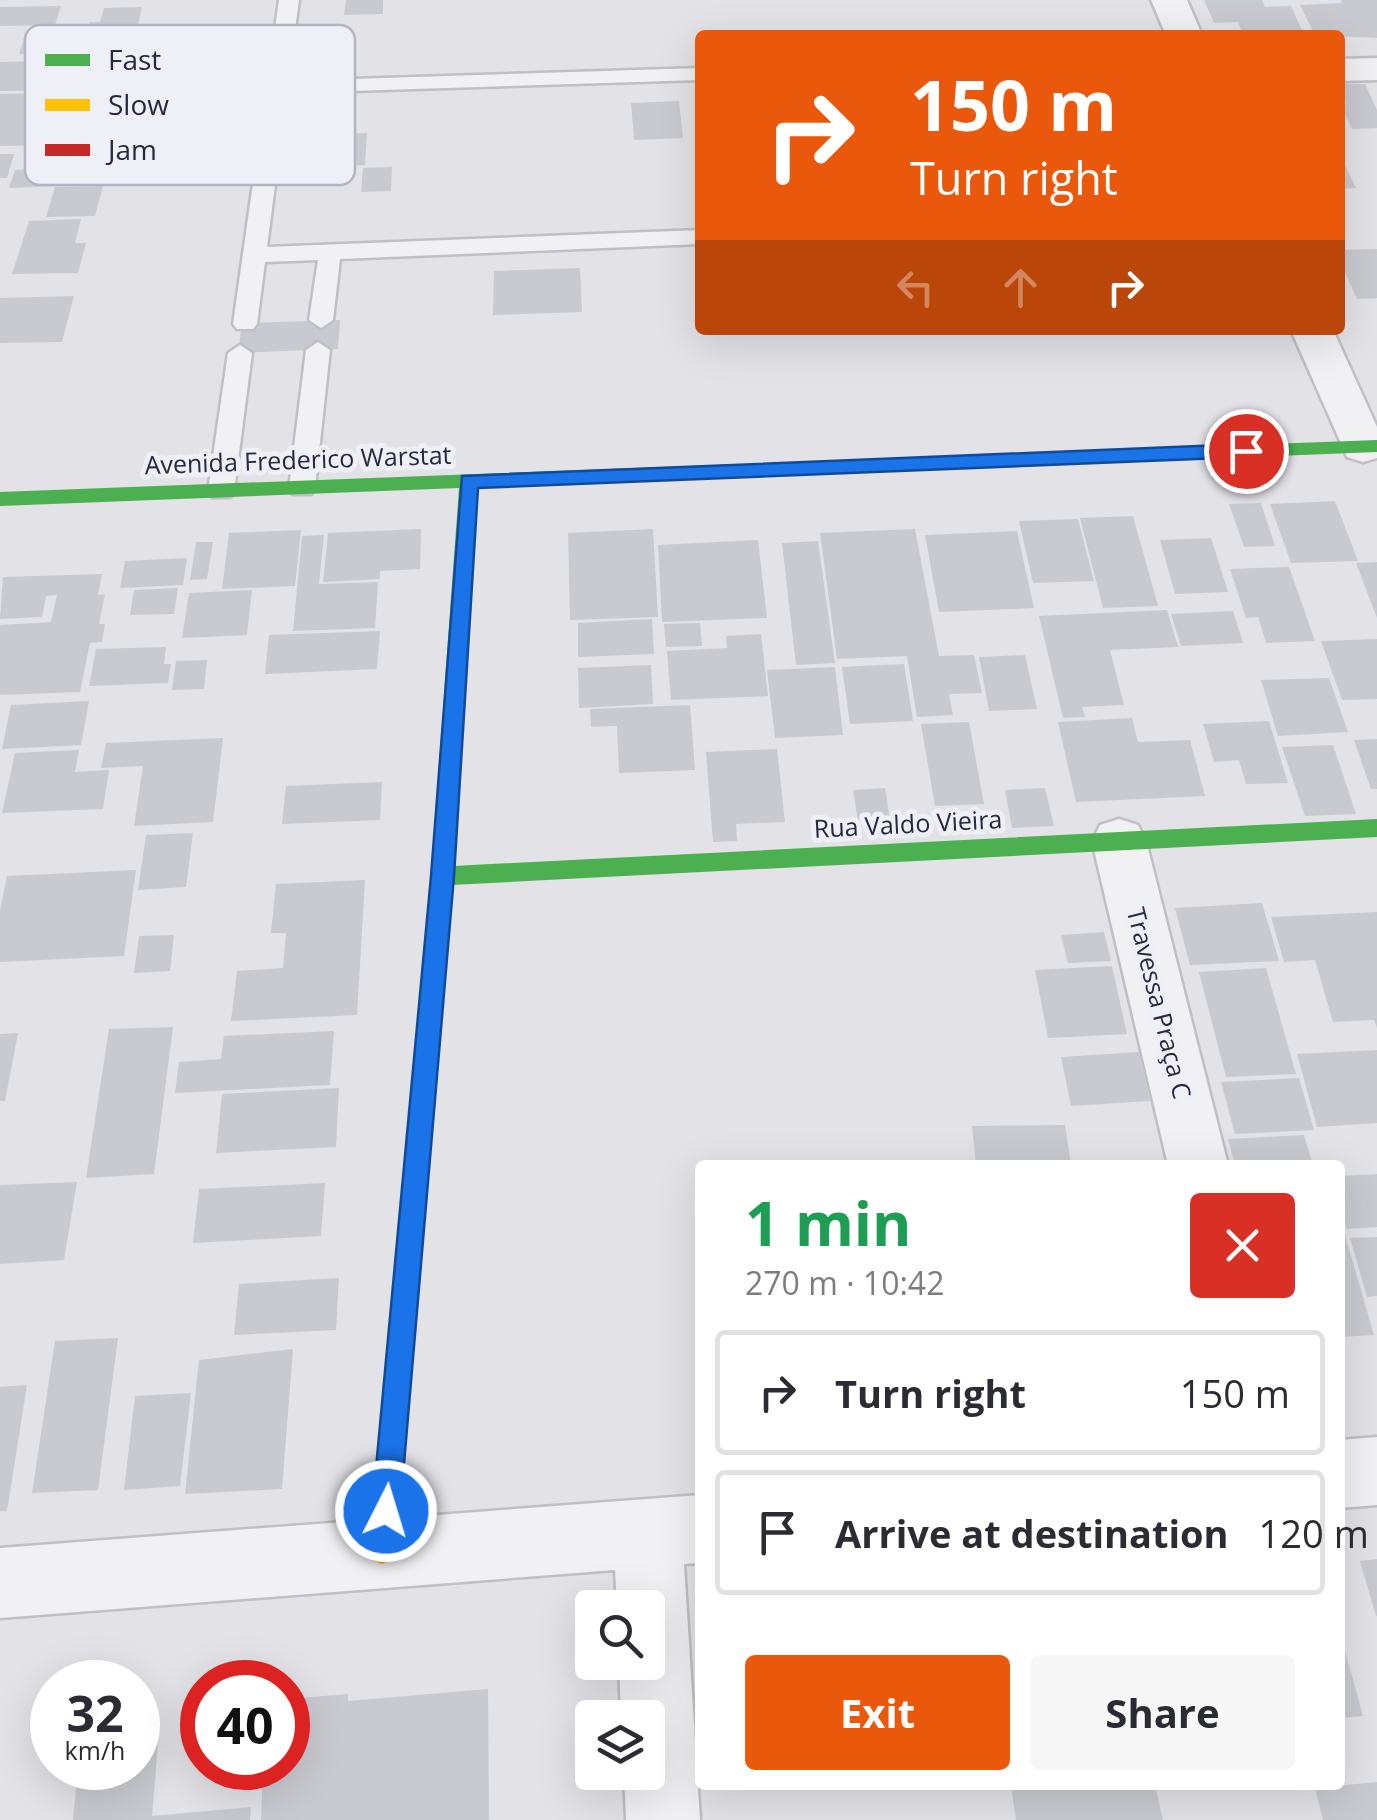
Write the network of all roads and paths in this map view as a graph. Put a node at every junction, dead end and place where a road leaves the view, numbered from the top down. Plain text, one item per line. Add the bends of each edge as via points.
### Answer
1 (289, 0) edge
2 (1169, 0) edge
3 (285, 25) edge
4 (1182, 30) edge
5 (1377, 69) edge
6 (1345, 70) edge
7 (695, 74) edge
8 (355, 85) edge
9 (263, 185) edge
10 (695, 237) edge
11 (330, 251) junction
12 (254, 255) junction
13 (321, 320) dead end
14 (244, 324) dead end
15 (1314, 335) edge
16 (318, 350) dead end
17 (240, 353) dead end
18 (1370, 446) edge
19 (469, 481) junction
20 (302, 488) junction
21 (221, 491) junction
22 (0, 499) edge
23 (1377, 828) edge
24 (1120, 841) junction
25 (442, 876) junction
26 (1197, 1160) edge
27 (1377, 1471) edge
28 (1345, 1474) edge
29 (674, 1531) edge
30 (382, 1550) junction
31 (0, 1583) edge
32 (663, 1820) edge

1 - 3 lane
2 - 4 street
5 - 6 street
7 - 8 lane
9 - 12 lane
10 - 11 lane
11 - 12 lane
11 - 13 lane
12 - 14 lane
15 - 18 street
16 - 20 lane
17 - 21 lane
18 - 19 street, Avenida Frederico Warstat
19 - 20 street, Avenida Frederico Warstat
19 - 25 street
20 - 21 street, Avenida Frederico Warstat
21 - 22 street, Avenida Frederico Warstat
23 - 24 street, Rua Valdo Vieira
24 - 25 street, Rua Valdo Vieira
24 - 26 street, Travessa Praça C
25 - 30 street
27 - 28 street
29 - 30 street
29 - 32 street
30 - 31 street

